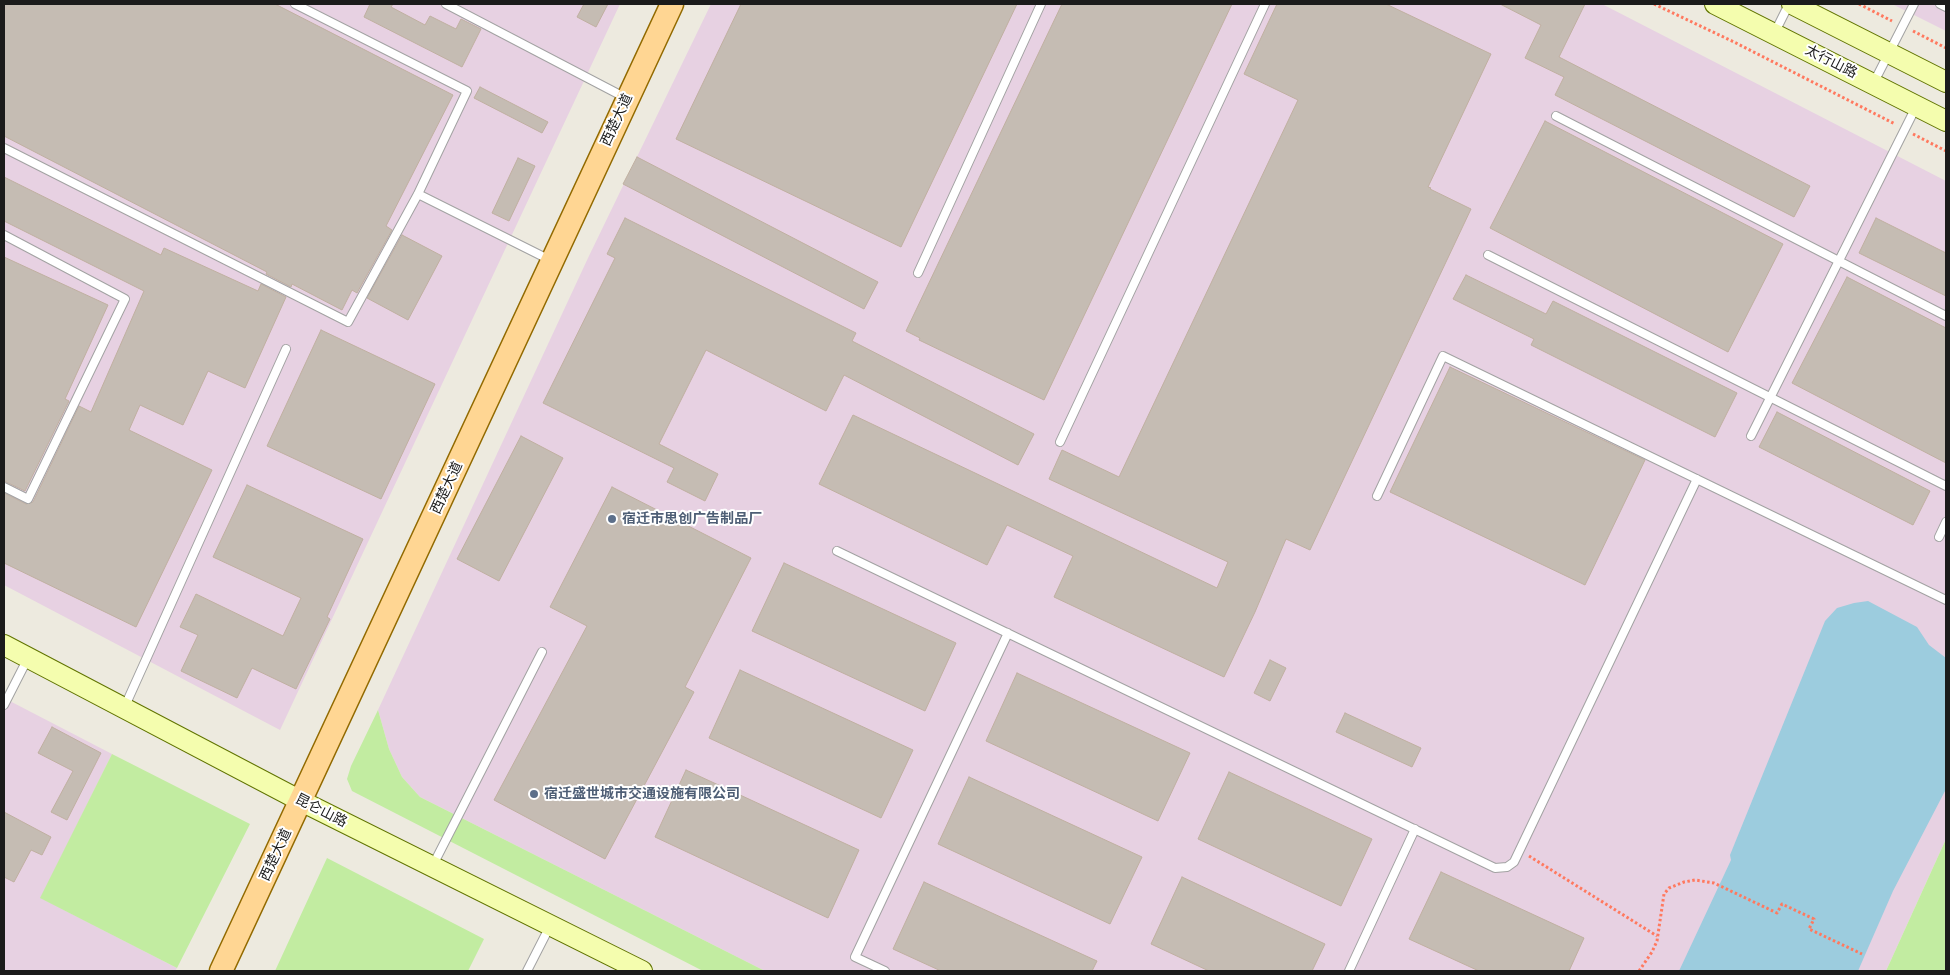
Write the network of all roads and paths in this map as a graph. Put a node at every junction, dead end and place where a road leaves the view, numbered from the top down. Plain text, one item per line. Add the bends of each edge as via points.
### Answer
1 (295, 4) edge
2 (446, 4) edge
3 (672, 4) edge
4 (1041, 4) edge
5 (1265, 4) edge
6 (1654, 4) edge
7 (1715, 4) edge
8 (1790, 4) edge
9 (1914, 4) edge
10 (1940, 4) edge
11 (1946, 7) edge
12 (1774, 34) junction
13 (1889, 54) junction
14 (1946, 82) edge
15 (1873, 84) junction
16 (628, 98) junction
17 (1917, 106) junction
18 (1556, 116) dead end
19 (1946, 121) edge
20 (1905, 130) junction
21 (4, 148) edge
22 (1946, 151) edge
23 (418, 194) junction
24 (4, 236) edge
25 (1488, 255) dead end
26 (552, 261) junction
27 (1839, 261) junction
28 (918, 274) dead end
29 (1946, 316) edge
30 (286, 349) dead end
31 (1771, 398) junction
32 (1752, 436) dead end
33 (1060, 442) dead end
34 (1697, 479) junction
35 (1946, 486) edge
36 (4, 488) edge
37 (1377, 496) dead end
38 (1946, 522) edge
39 (1938, 537) dead end
40 (837, 551) dead end
41 (1946, 600) edge
42 (1008, 633) junction
43 (4, 645) edge
44 (542, 652) dead end
45 (28, 658) junction
46 (4, 705) edge
47 (124, 708) junction
48 (301, 801) junction
49 (1415, 830) junction
50 (1519, 850) junction
51 (432, 866) junction
52 (550, 926) junction
53 (1658, 936) junction
54 (1862, 954) dead end
55 (221, 971) edge
56 (527, 971) edge
57 (642, 971) edge
58 (885, 971) edge
59 (1349, 971) edge
60 (1639, 971) edge

1 - 23 lane via 467,92
2 - 16 lane
3 - 16 main road, 西楚大道
4 - 28 lane
5 - 33 lane
6 - 20 path
7 - 12 street, 太行山路
8 - 12 lane
8 - 13 street
9 - 13 lane
10 - 11 lane
12 - 15 street, 太行山路
13 - 14 street
13 - 15 lane
15 - 17 street, 太行山路
16 - 26 main road, 西楚大道
17 - 19 street, 太行山路
17 - 20 lane
18 - 27 lane
20 - 22 path
20 - 27 lane
21 - 23 lane via 348,322
23 - 26 lane
24 - 36 lane via 125,299 28,498
25 - 31 lane
26 - 48 main road, 西楚大道
27 - 29 lane
27 - 31 lane
30 - 47 lane
31 - 32 lane
31 - 35 lane
34 - 37 lane via 1443,356
34 - 41 lane
34 - 50 lane
38 - 39 lane
40 - 42 lane
42 - 49 lane
42 - 58 lane via 855,957
43 - 45 street, 昆仑山路
44 - 51 lane
45 - 46 lane
45 - 47 street, 昆仑山路
47 - 48 street, 昆仑山路
48 - 51 street, 昆仑山路
48 - 55 main road, 西楚大道
49 - 50 lane via 1495,868 1507,867 1514,862
49 - 59 lane
50 - 53 path
51 - 52 street, 昆仑山路
52 - 56 lane
52 - 57 street, 昆仑山路
53 - 54 path via 1664,894 1668,888 1695,880 1714,883 1777,913 1782,904 1814,919 1809,929
53 - 60 path

